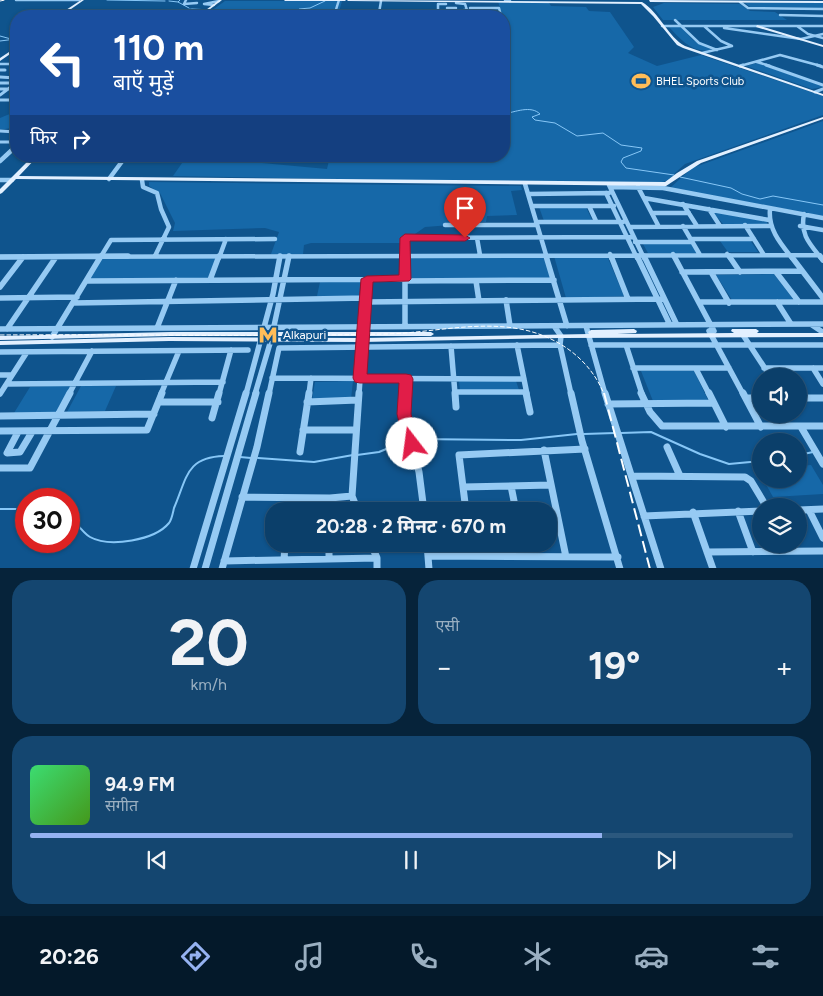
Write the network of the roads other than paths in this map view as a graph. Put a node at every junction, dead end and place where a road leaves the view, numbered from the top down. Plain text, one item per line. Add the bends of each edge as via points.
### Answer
1 (15, 0) edge
2 (32, 0) edge
3 (50, 0) edge
4 (59, 0) edge
5 (80, 0) edge
6 (85, 0) edge
7 (186, 0) edge
8 (221, 0) edge
9 (285, 0) edge
10 (339, 0) edge
11 (347, 0) edge
12 (407, 0) edge
13 (432, 0) edge
14 (72, 1) edge
15 (381, 1) edge
16 (469, 1) edge
17 (484, 1) edge
18 (510, 1) edge
19 (198, 2) edge
20 (456, 2) edge
21 (641, 2) edge
22 (650, 2) edge
23 (740, 2) junction
24 (823, 3) edge
25 (205, 4) junction
26 (214, 5) junction
27 (447, 5) edge
28 (491, 8) joint
29 (456, 9) junction
30 (468, 9) junction
31 (650, 9) junction
32 (822, 9) edge
33 (70, 10) edge
34 (208, 10) edge
35 (208, 10) edge
36 (438, 10) joint
37 (500, 10) edge
38 (780, 16) dead end
39 (823, 16) edge
40 (675, 20) dead end
41 (663, 26) junction
42 (681, 26) junction
43 (704, 26) junction
44 (757, 26) junction
45 (796, 26) junction
46 (823, 26) edge
47 (823, 34) edge
48 (816, 36) junction
49 (823, 38) edge
50 (801, 39) junction
51 (823, 46) edge
52 (717, 50) junction
53 (10, 52) edge
54 (703, 53) junction
55 (0, 60) edge
56 (823, 61) edge
57 (756, 62) junction
58 (814, 64) junction
59 (742, 66) junction
60 (823, 66) edge
61 (0, 70) edge
62 (5, 70) dead end
63 (823, 85) edge
64 (0, 89) edge
65 (8, 89) joint
66 (823, 89) edge
67 (816, 92) junction
68 (1, 94) edge
69 (823, 94) edge
70 (823, 118) edge
71 (10, 150) edge
72 (0, 161) edge
73 (30, 162) edge
74 (122, 162) edge
75 (15, 178) junction
76 (109, 179) junction
77 (0, 180) edge
78 (142, 180) junction
79 (525, 184) junction
80 (638, 187) junction
81 (609, 189) junction
82 (0, 192) edge
83 (528, 194) junction
84 (707, 197) junction
85 (644, 198) junction
86 (683, 204) junction
87 (619, 205) junction
88 (532, 206) junction
89 (589, 206) junction
90 (613, 206) junction
91 (707, 208) junction
92 (770, 209) junction
93 (652, 213) junction
94 (689, 213) junction
95 (804, 214) junction
96 (823, 218) edge
97 (769, 220) junction
98 (596, 222) junction
99 (537, 223) junction
100 (626, 223) junction
101 (445, 225) dead end
102 (464, 225) junction
103 (683, 226) junction
104 (697, 226) junction
105 (720, 226) junction
106 (745, 226) junction
107 (771, 226) junction
108 (800, 226) junction
109 (659, 227) junction
110 (823, 230) edge
111 (541, 237) junction
112 (626, 237) junction
113 (465, 238) junction
114 (477, 238) junction
115 (226, 239) junction
116 (275, 239) dead end
117 (754, 239) junction
118 (162, 240) junction
119 (634, 240) junction
120 (691, 241) junction
121 (545, 254) junction
122 (610, 254) junction
123 (639, 254) junction
124 (674, 254) junction
125 (727, 254) junction
126 (788, 254) junction
127 (819, 254) junction
128 (405, 255) junction
129 (480, 255) junction
130 (700, 255) junction
131 (764, 255) junction
132 (155, 256) junction
133 (220, 256) junction
134 (280, 256) junction
135 (289, 256) junction
136 (0, 257) edge
137 (24, 257) junction
138 (56, 257) junction
139 (101, 257) junction
140 (823, 260) edge
141 (802, 271) junction
142 (682, 272) junction
143 (711, 272) junction
144 (740, 272) junction
145 (776, 272) junction
146 (367, 279) junction
147 (176, 280) junction
148 (210, 280) junction
149 (276, 280) junction
150 (283, 280) junction
151 (405, 280) junction
152 (554, 280) junction
153 (87, 281) junction
154 (476, 281) junction
155 (0, 287) edge
156 (77, 297) junction
157 (0, 298) edge
158 (28, 298) junction
159 (823, 298) edge
160 (560, 299) junction
161 (628, 299) junction
162 (661, 299) junction
163 (272, 300) junction
164 (280, 300) junction
165 (365, 300) junction
166 (506, 300) junction
167 (405, 301) junction
168 (479, 301) junction
169 (167, 302) junction
170 (700, 302) junction
171 (777, 302) junction
172 (799, 302) junction
173 (823, 302) edge
174 (73, 303) junction
175 (729, 303) junction
176 (791, 324) junction
177 (673, 325) junction
178 (405, 326) junction
179 (510, 326) junction
180 (554, 326) junction
181 (567, 326) junction
182 (363, 327) junction
183 (157, 328) junction
184 (3, 329) edge
185 (58, 329) junction
186 (711, 330) junction
187 (587, 331) junction
188 (823, 331) edge
189 (263, 334) junction
190 (560, 334) junction
191 (272, 335) junction
192 (742, 335) junction
193 (52, 337) junction
194 (0, 338) edge
195 (362, 341) junction
196 (0, 343) edge
197 (517, 345) junction
198 (560, 345) junction
199 (591, 345) junction
200 (626, 345) junction
201 (716, 345) junction
202 (748, 345) junction
203 (823, 345) edge
204 (451, 346) junction
205 (231, 350) junction
206 (248, 350) dead end
207 (92, 351) junction
208 (179, 351) junction
209 (0, 352) edge
210 (27, 352) junction
211 (633, 368) junction
212 (729, 368) junction
213 (764, 368) edge
214 (807, 368) edge
215 (813, 368) junction
216 (823, 368) edge
217 (696, 369) junction
218 (0, 375) edge
219 (12, 375) junction
220 (272, 378) junction
221 (311, 378) junction
222 (360, 378) junction
223 (406, 379) junction
224 (454, 379) junction
225 (524, 379) junction
226 (167, 382) junction
227 (223, 382) junction
228 (75, 383) junction
229 (7, 384) junction
230 (823, 384) edge
231 (455, 392) junction
232 (526, 392) junction
233 (0, 394) edge
234 (746, 398) junction
235 (752, 398) edge
236 (807, 398) edge
237 (823, 398) edge
238 (358, 400) junction
239 (159, 402) junction
240 (218, 402) junction
241 (308, 402) junction
242 (608, 404) junction
243 (713, 404) junction
244 (647, 405) junction
245 (456, 407) dead end
246 (530, 412) dead end
247 (154, 414) junction
248 (0, 416) edge
249 (58, 416) junction
250 (212, 418) dead end
251 (823, 426) edge
252 (726, 427) junction
253 (761, 427) junction
254 (801, 427) junction
255 (303, 430) junction
256 (356, 430) junction
257 (0, 432) edge
258 (18, 432) junction
259 (32, 432) junction
260 (50, 432) junction
261 (667, 447) dead end
262 (585, 449) junction
263 (544, 450) junction
264 (300, 452) dead end
265 (823, 464) edge
266 (0, 468) edge
267 (632, 476) junction
268 (680, 476) junction
269 (551, 485) junction
270 (511, 486) junction
271 (463, 487) junction
272 (352, 496) junction
273 (242, 497) junction
274 (289, 498) junction
275 (330, 498) junction
276 (761, 498) edge
277 (289, 502) edge
278 (330, 502) edge
279 (354, 502) edge
280 (423, 502) edge
281 (465, 502) edge
282 (514, 502) edge
283 (823, 509) edge
284 (809, 510) joint
285 (738, 511) junction
286 (752, 511) edge
287 (693, 512) junction
288 (644, 516) junction
289 (823, 538) edge
290 (752, 549) edge
291 (807, 551) edge
292 (823, 551) edge
293 (284, 552) edge
294 (329, 552) edge
295 (374, 552) edge
296 (428, 552) edge
297 (472, 552) edge
298 (707, 552) junction
299 (752, 552) edge
300 (428, 556) junction
301 (472, 556) junction
302 (566, 557) junction
303 (618, 557) junction
304 (377, 558) junction
305 (329, 559) junction
306 (284, 560) junction
307 (223, 565) edge
308 (193, 568) edge
309 (205, 568) edge
310 (377, 568) edge
311 (429, 568) edge
312 (620, 568) edge
313 (661, 568) edge
314 (714, 568) edge

1 - 2 street
2 - 3 street
3 - 4 street
4 - 14 street
5 - 14 street
6 - 33 main road
7 - 19 street via 184,4
8 - 25 street
8 - 26 main road
8 - 34 main road
9 - 10 main road
10 - 11 main road
11 - 15 main road
12 - 13 main road
13 - 15 main road
13 - 16 main road
13 - 27 main road
16 - 17 main road
16 - 20 main road
16 - 30 street
17 - 18 main road
18 - 21 main road
19 - 25 street
20 - 27 main road
20 - 29 street
20 - 30 street via 465,4
21 - 22 main road
21 - 31 main road
22 - 23 main road
22 - 31 main road
23 - 24 main road
23 - 32 street via 748,8
25 - 26 street
26 - 35 main road
27 - 29 street
27 - 36 street
27 - 36 street via 438,4
28 - 30 street
28 - 37 street
29 - 30 street
31 - 41 main road
38 - 39 street
40 - 42 street
41 - 42 street
41 - 54 main road via 678,44
42 - 43 street
42 - 52 street via 699,43
43 - 44 street
43 - 50 street
43 - 52 street via 732,46
44 - 45 street
44 - 50 main road
45 - 46 street
45 - 48 street
47 - 48 street
48 - 49 street
48 - 50 street
50 - 51 main road
52 - 54 street
53 - 55 main road
54 - 59 main road
56 - 58 street
57 - 58 street via 780,56
57 - 59 street
57 - 63 street
58 - 60 street
59 - 67 main road
61 - 62 street
64 - 65 street
65 - 68 street
66 - 67 street
67 - 69 main road
70 - 81 main road via 699,162 666,184
71 - 72 street
73 - 75 main road
74 - 76 street
75 - 76 main road
75 - 77 street
75 - 82 main road
76 - 78 main road
78 - 79 main road
78 - 118 street via 143,187 157,194 168,224
79 - 81 main road
79 - 83 street
80 - 81 street
80 - 84 street via 663,188
80 - 85 street
81 - 83 street
81 - 87 street
81 - 90 street
83 - 88 street
84 - 91 street
84 - 92 street
85 - 86 street
85 - 93 street
86 - 91 street
86 - 94 street
87 - 90 street
87 - 100 street
88 - 89 street
88 - 99 street
89 - 90 street
89 - 98 street
90 - 100 street
91 - 97 street
91 - 105 street
92 - 95 street
92 - 97 street
93 - 94 street
93 - 109 street
94 - 104 street
95 - 96 street
95 - 108 street
97 - 107 street
98 - 99 street
98 - 100 street
99 - 102 street
99 - 111 street
100 - 109 street
100 - 112 street
100 - 119 street
101 - 102 street
102 - 113 street
103 - 104 street
103 - 109 street
103 - 120 street
104 - 105 street
105 - 106 street
106 - 107 street
106 - 117 street
107 - 126 street
108 - 110 street
108 - 127 street via 803,235
111 - 112 street
111 - 114 street
111 - 121 street
112 - 119 street
112 - 123 street
113 - 114 street
113 - 128 street via 405,238
114 - 129 street
115 - 116 street
115 - 118 street
115 - 133 street
117 - 120 street
117 - 131 street
118 - 132 street
118 - 139 street via 111,240
119 - 120 street
119 - 123 street
120 - 130 street
121 - 122 street
121 - 129 street
121 - 152 street
122 - 123 street
122 - 161 street
123 - 124 street
123 - 162 street
124 - 130 street
124 - 142 street
125 - 130 street
125 - 131 street
125 - 144 street
126 - 127 street
126 - 131 street
126 - 141 street
127 - 140 street
128 - 129 street
128 - 135 street
128 - 151 street
132 - 133 street
132 - 139 street
133 - 134 street
133 - 148 street
134 - 135 street
134 - 149 street
135 - 150 street
136 - 137 street
137 - 138 street
137 - 155 street
138 - 139 street
138 - 158 street
139 - 153 street
141 - 145 street
141 - 159 street
142 - 143 street
142 - 170 street
143 - 144 street
143 - 175 street
144 - 145 street
145 - 172 street
146 - 150 street
146 - 151 street
146 - 165 street
147 - 148 street
147 - 153 street
147 - 169 street
148 - 149 street
149 - 150 street
149 - 163 street
150 - 164 street
151 - 154 street
151 - 167 street
152 - 154 street
152 - 160 street
153 - 156 street
154 - 168 street
156 - 158 street
156 - 174 street
157 - 158 street
158 - 184 street
160 - 161 street
160 - 166 street
160 - 181 street
161 - 162 street
162 - 177 street
163 - 164 street
163 - 169 street
163 - 189 street
164 - 165 street
164 - 191 street
165 - 167 street
165 - 182 street
166 - 168 street
166 - 179 street
167 - 168 street
167 - 178 street
169 - 174 street
169 - 183 street
170 - 175 street
170 - 186 street
171 - 172 street
171 - 175 street
171 - 176 street
172 - 173 street
174 - 185 street
176 - 186 street
176 - 188 street via 812,324
177 - 186 street
177 - 187 street
178 - 179 street
178 - 182 street
179 - 180 street
180 - 181 street
180 - 190 street
181 - 187 street
182 - 191 street
182 - 195 street
183 - 185 street
183 - 189 street
184 - 185 street
185 - 193 street
186 - 187 main road
186 - 188 main road
186 - 192 main road
186 - 201 street
187 - 190 main road
187 - 199 street
188 - 192 main road
189 - 191 main road
189 - 191 street
189 - 193 main road
189 - 196 main road
189 - 308 street
190 - 195 main road
190 - 198 street
191 - 195 main road
191 - 309 street
192 - 202 street
193 - 194 main road
195 - 204 street
195 - 220 street via 279,348
195 - 222 street
197 - 198 street
197 - 204 street
197 - 225 street
198 - 262 street
199 - 200 street
199 - 242 street
200 - 201 street
200 - 211 street
201 - 202 street
201 - 212 street
202 - 203 street
202 - 213 street
204 - 224 street
205 - 206 street
205 - 208 street
205 - 227 street
207 - 208 street
207 - 210 street
207 - 228 street
208 - 226 street
209 - 210 street
210 - 219 street
211 - 217 street
211 - 244 street
212 - 217 street
212 - 234 street
214 - 215 street
215 - 216 street
215 - 230 street
217 - 243 street
218 - 219 street
219 - 229 street
220 - 221 street
220 - 273 street
221 - 222 street
221 - 241 street
222 - 223 street
222 - 238 street
223 - 224 street
223 - 280 street via 404,414 420,472
224 - 225 street
224 - 231 street
225 - 232 street
226 - 227 street
226 - 228 street
226 - 239 street
227 - 240 street
228 - 229 street
228 - 249 street
229 - 233 street
231 - 232 street
231 - 245 street
232 - 246 street
234 - 235 street
234 - 253 street
236 - 237 street
238 - 241 street
238 - 256 street
239 - 240 street
239 - 247 street
240 - 250 street
241 - 255 street
242 - 244 street
242 - 267 street
243 - 244 street
243 - 252 street
244 - 252 street via 662,426
247 - 249 street
247 - 260 street via 147,430
248 - 249 street
249 - 260 street
251 - 254 street
252 - 253 street
253 - 254 street
254 - 265 street
255 - 256 street
255 - 264 street
256 - 272 street
257 - 258 street
258 - 259 street
258 - 259 street via 7,453 20,452
259 - 260 street
260 - 266 street via 30,468
261 - 268 street
262 - 263 street
262 - 303 street
263 - 269 street
263 - 271 street via 459,455
267 - 268 street
267 - 288 street
268 - 276 street via 745,476
269 - 270 street
269 - 302 street
270 - 271 street
270 - 282 street
271 - 281 street
272 - 275 street
272 - 279 street
273 - 274 street
273 - 307 street
274 - 275 street
274 - 277 street
275 - 278 street
283 - 284 street
284 - 289 street
285 - 286 street
285 - 287 street
285 - 290 street
287 - 288 street
287 - 298 street
288 - 313 street
291 - 292 street
293 - 306 street
294 - 305 street
295 - 304 street
296 - 300 street
297 - 301 street
298 - 299 street
298 - 314 street
300 - 301 street
300 - 311 street
301 - 302 street
302 - 303 street
303 - 312 street
304 - 305 street
304 - 310 street
305 - 306 street
306 - 307 street

